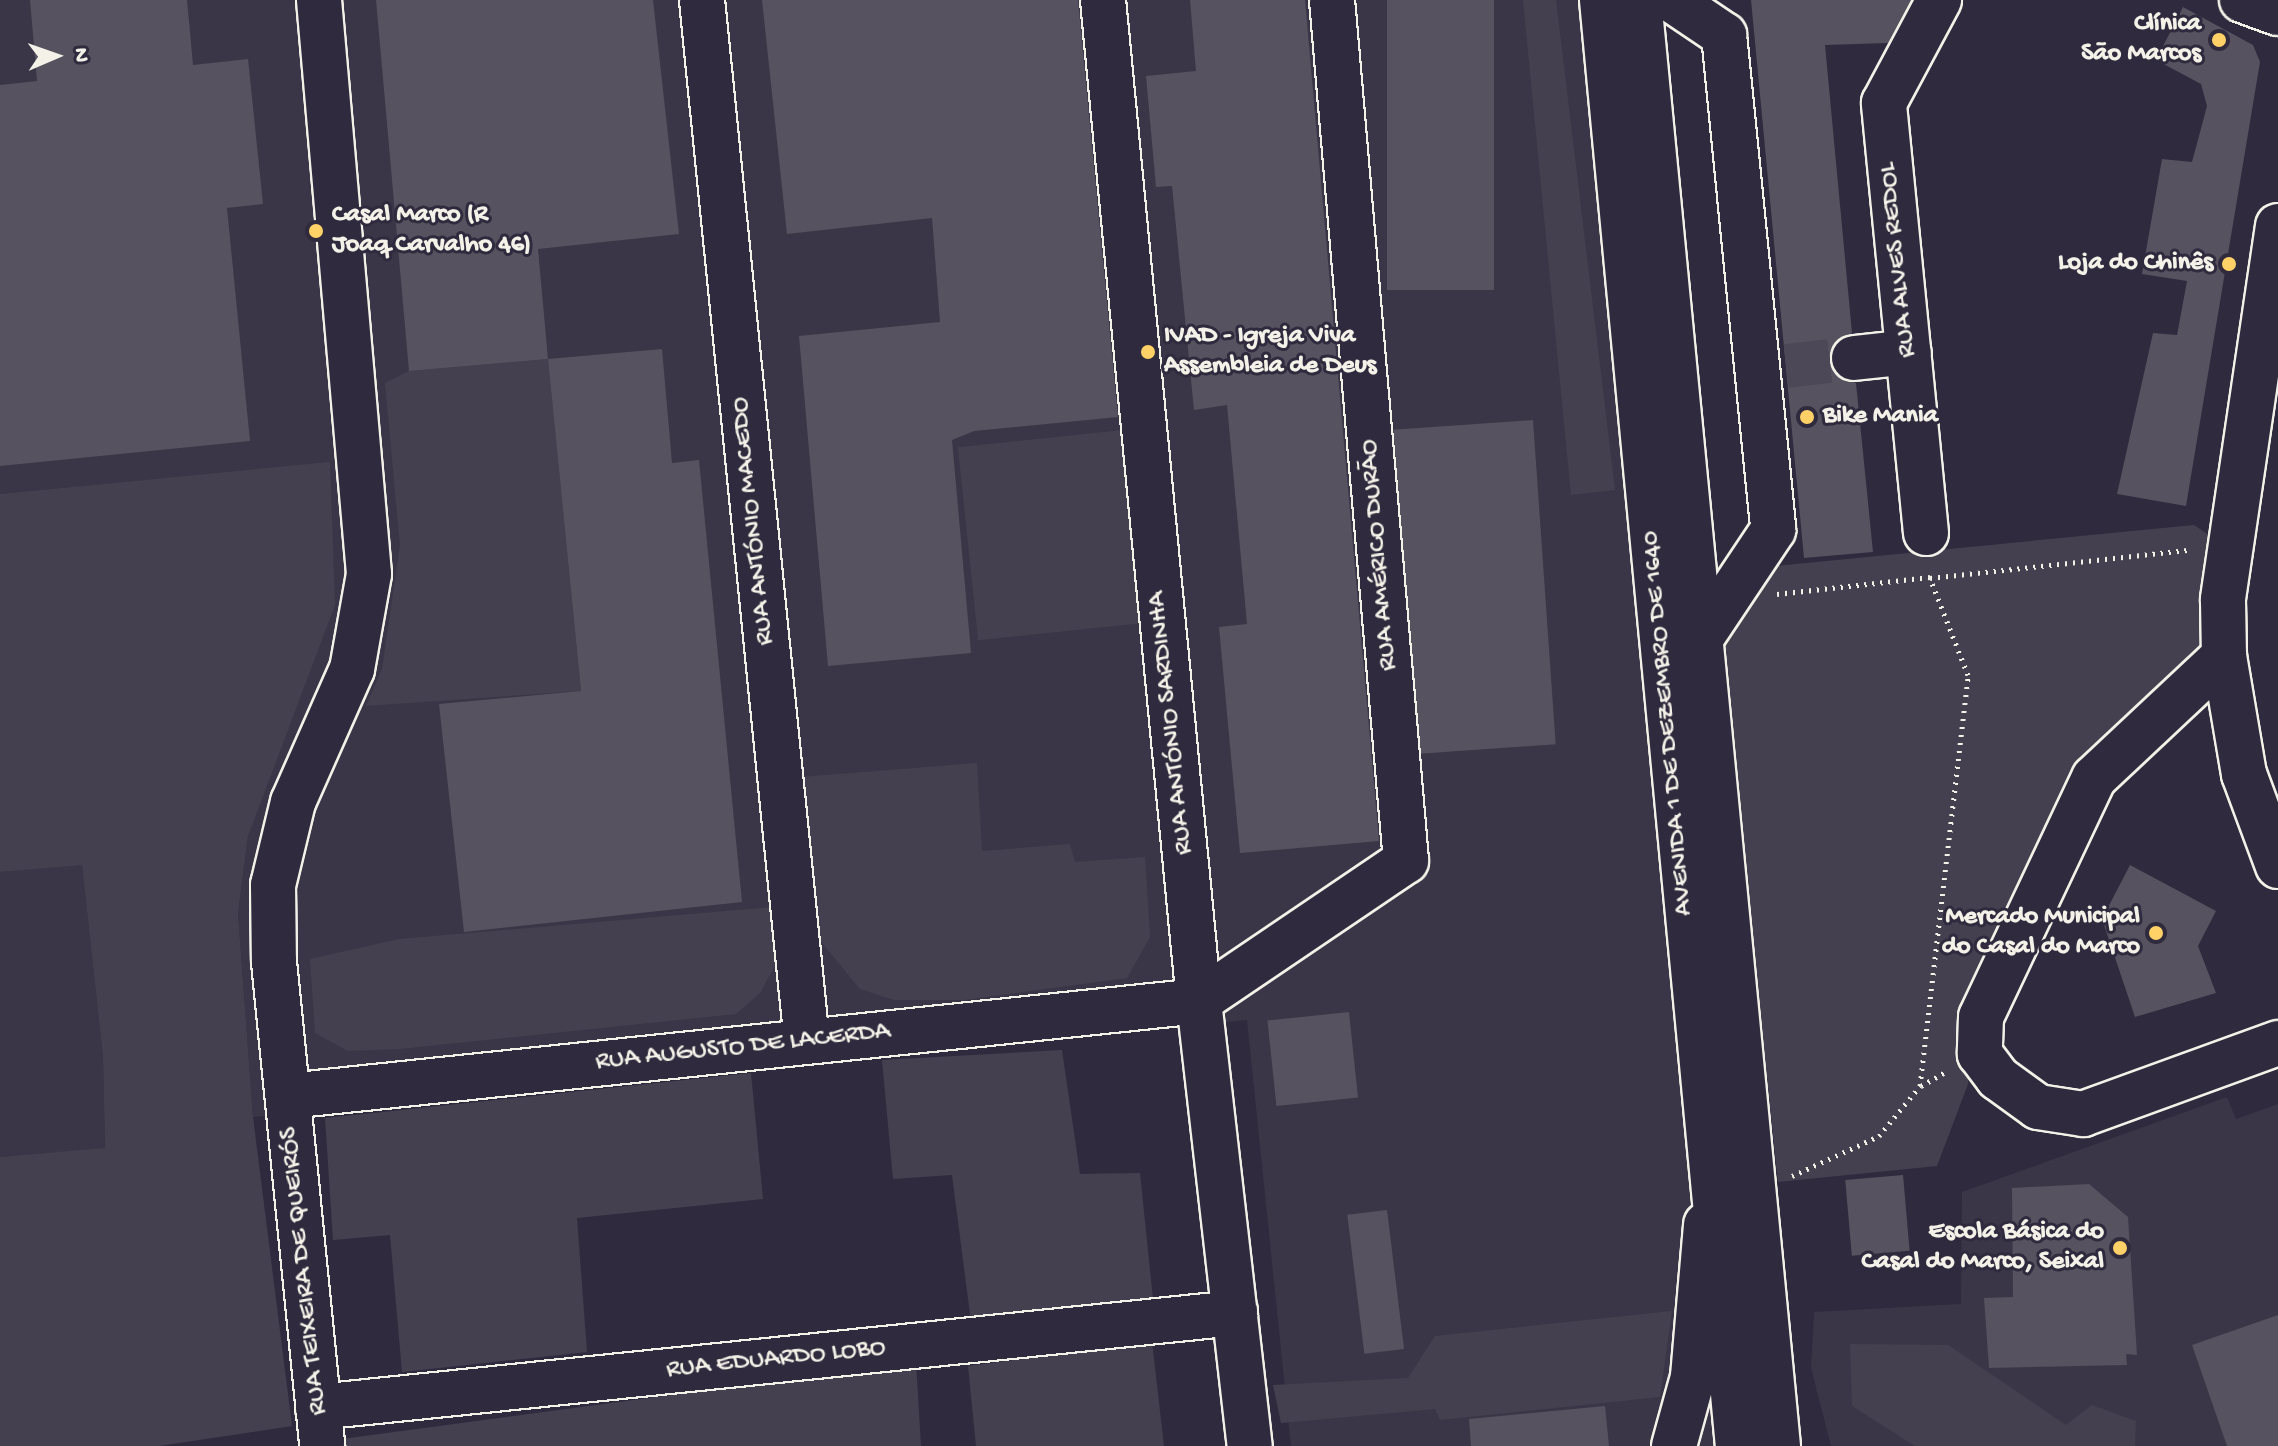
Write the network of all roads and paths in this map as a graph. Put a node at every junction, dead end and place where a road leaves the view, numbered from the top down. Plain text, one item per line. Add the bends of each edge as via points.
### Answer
1 (319, 0) edge
2 (702, 0) edge
3 (1103, 0) edge
4 (1332, 0) edge
5 (1602, 0) edge
6 (1639, 0) edge
7 (1672, 0) edge
8 (1939, 0) edge
9 (2242, 0) edge
10 (2278, 13) edge
11 (2278, 226) edge
12 (1909, 352) junction
13 (1854, 358) tunnel mouth
14 (1926, 533) joint
15 (2230, 545) junction
16 (1930, 578) junction
17 (1727, 599) junction
18 (1699, 641) junction
19 (2224, 656) junction
20 (2278, 866) edge
21 (1199, 1001) junction
22 (807, 1042) junction
23 (2278, 1043) edge
24 (288, 1096) junction
25 (1711, 1171) junction
26 (1753, 1192) junction
27 (1235, 1313) junction
28 (320, 1427) edge
29 (1250, 1446) edge
30 (1674, 1446) edge
31 (1738, 1446) edge
32 (1778, 1446) edge

1 - 24 street, RUA TEIXEIRA DE QUEIRÓS via 369,574 352,669 293,802 273,885
2 - 22 street, RUA ANTÓNIO MACEDO
3 - 21 street, RUA ANTÓNIO SARDINHA
4 - 21 street, RUA AMÉRICO DURÃO via 1406,861
5 - 25 street, AVENIDA 1 DE DEZEMBRO DE 1640
6 - 18 street, AVENIDA 1 DE DEZEMBRO DE 1640
7 - 17 street, AVENIDA 1 DE DEZEMBRO DE 1640 via 1724,35 1771,368 1773,530
8 - 12 street, RUA ALVES REDOL via 1884,103
9 - 10 street
11 - 15 street
12 - 13 street
12 - 14 street, RUA ALVES REDOL
14 - 16 path
15 - 16 path
15 - 19 street
16 - 17 path
16 - 26 path via 1968,675 1920,1086 1879,1136
17 - 18 street, AVENIDA 1 DE DEZEMBRO DE 1640
18 - 26 street, AVENIDA 1 DE DEZEMBRO DE 1640
19 - 20 street via 2244,774
19 - 23 street via 2094,778 1981,1017 1980,1054 1998,1078 2038,1107 2083,1114
21 - 22 street, RUA AUGUSTO DE LACERDA
21 - 27 street, RUA ANTÓNIO SARDINHA
22 - 24 street, RUA AUGUSTO DE LACERDA
24 - 28 street, RUA TEIXEIRA DE QUEIRÓS
25 - 30 street via 1693,1377
25 - 31 street, AVENIDA 1 DE DEZEMBRO DE 1640
26 - 32 street, AVENIDA 1 DE DEZEMBRO DE 1640
27 - 28 street, RUA EDUARDO LOBO
27 - 29 street, RUA ANTÓNIO SARDINHA

